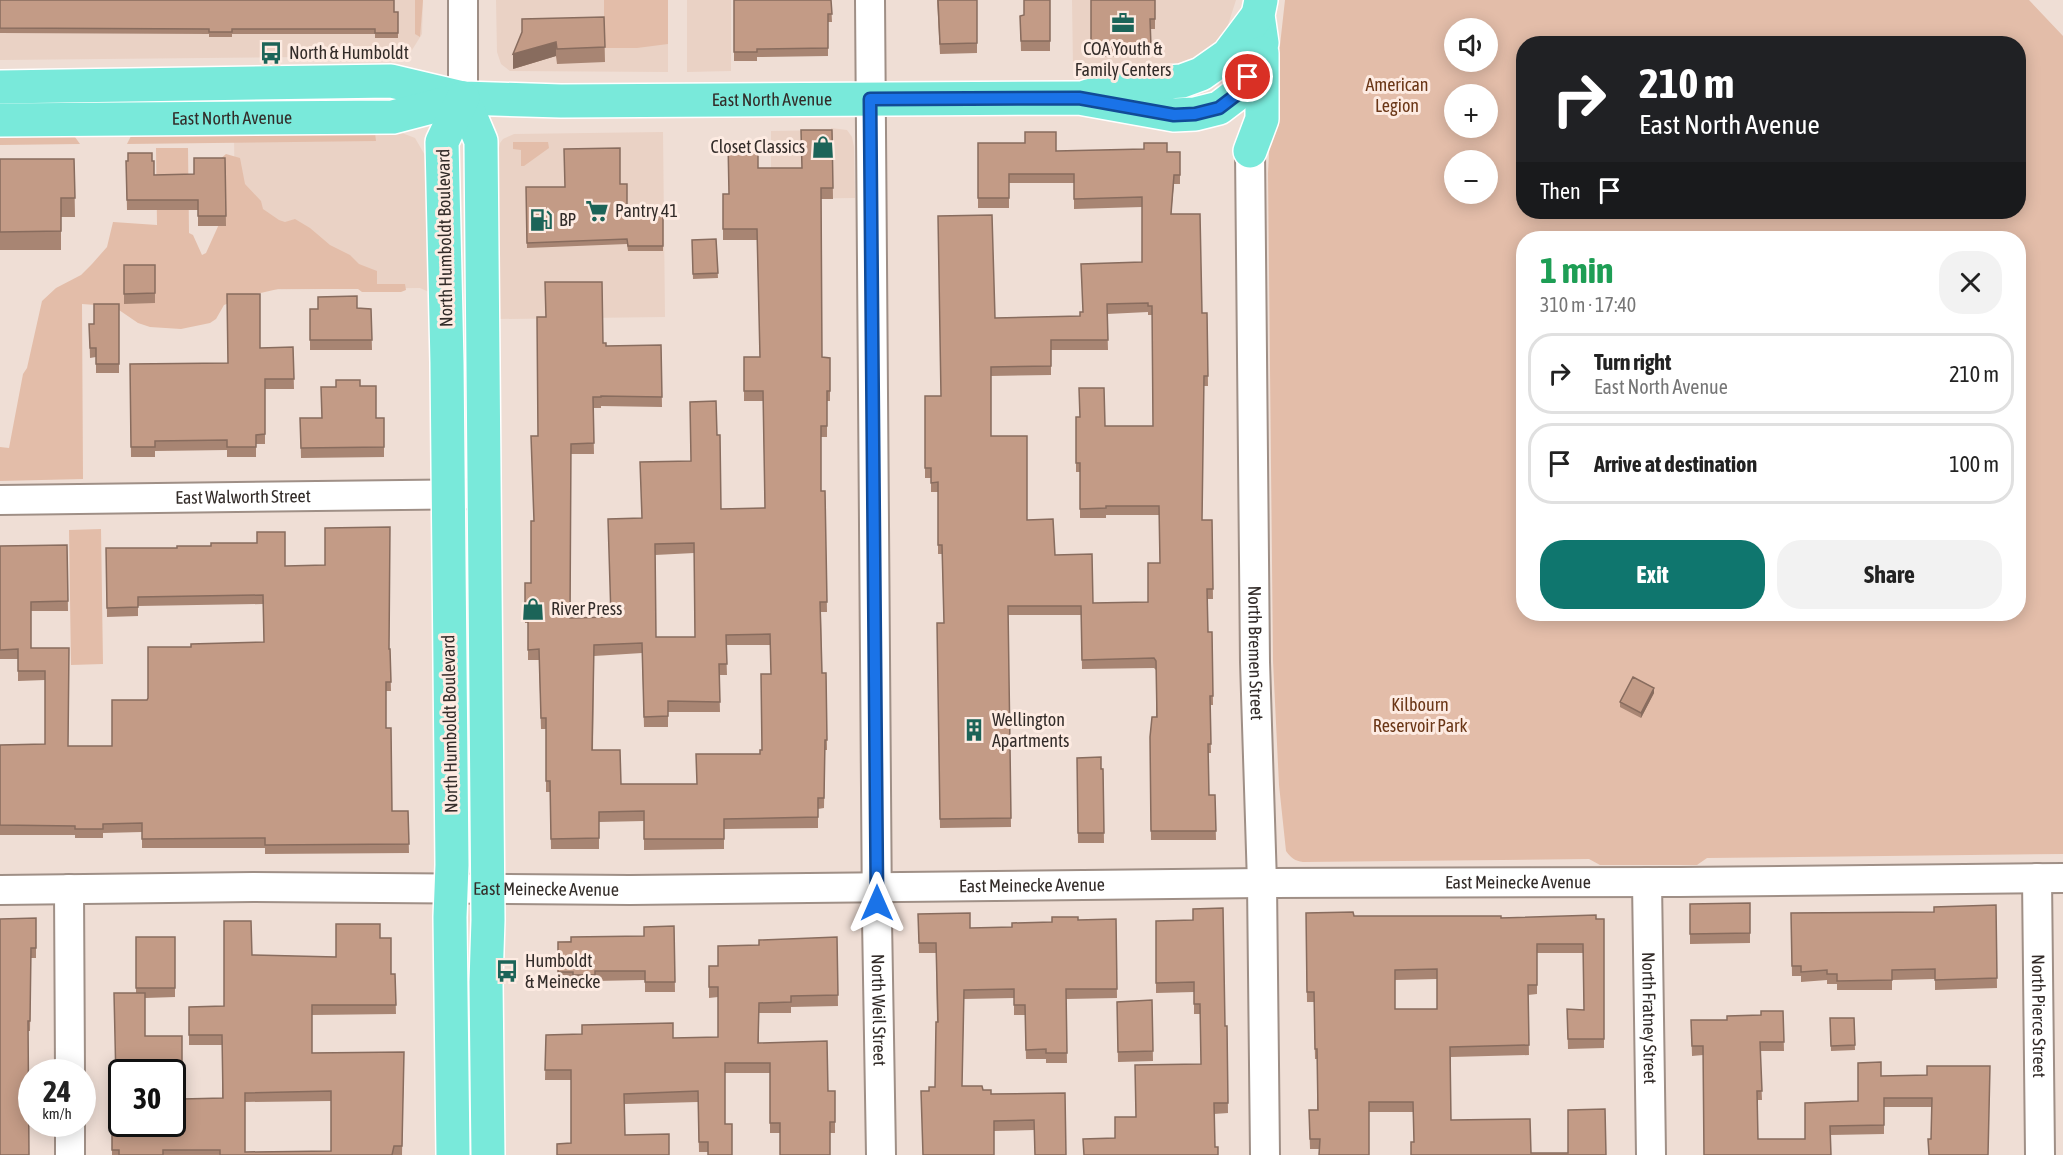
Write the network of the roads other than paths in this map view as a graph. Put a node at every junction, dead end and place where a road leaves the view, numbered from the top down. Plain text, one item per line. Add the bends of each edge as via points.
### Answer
1 (463, 0) edge
2 (870, 0) edge
3 (1260, 20) edge
4 (0, 87) edge
5 (463, 98) junction
6 (1079, 98) junction
7 (870, 99) junction
8 (1219, 108) junction
9 (0, 120) edge
10 (1250, 151) junction
11 (485, 494) junction
12 (448, 495) junction
13 (0, 500) edge
14 (2050, 878) edge
15 (1647, 882) junction
16 (1263, 883) junction
17 (878, 888) junction
18 (69, 889) junction
19 (451, 889) junction
20 (0, 890) edge
21 (488, 890) junction
22 (70, 1059) edge
23 (70, 1137) edge
24 (70, 1155) edge
25 (453, 1155) edge
26 (488, 1155) edge
27 (881, 1155) edge
28 (1265, 1155) edge
29 (1651, 1155) edge
30 (2040, 1155) edge

1 - 5 street
2 - 7 street, North Weil Street
3 - 6 main road, East North Avenue via 1228,55 1201,74 1182,81 1136,84
3 - 8 main road via 1248,77 1236,95
3 - 10 main road via 1262,119
4 - 5 main road, East North Avenue via 391,81
5 - 7 main road, East North Avenue
5 - 9 main road, East North Avenue via 393,117
5 - 11 main road, North Humboldt Boulevard via 481,141
5 - 12 main road, North Humboldt Boulevard via 442,142
6 - 7 main road, East North Avenue
6 - 8 main road, East North Avenue via 1174,115
7 - 17 street, North Weil Street
8 - 10 main road
10 - 16 street, North Bremen Street via 1255,662
11 - 12 street, East Walworth Street
11 - 21 main road, North Humboldt Boulevard
12 - 13 street, East Walworth Street
12 - 19 main road, North Humboldt Boulevard
14 - 15 street, East Meinecke Avenue
14 - 30 street, North Pierce Street
15 - 16 street, East Meinecke Avenue
15 - 29 street, North Fratney Street
16 - 17 street, East Meinecke Avenue
16 - 28 street, North Bremen Street
17 - 21 street, East Meinecke Avenue
17 - 27 street, North Weil Street
18 - 19 street, East Meinecke Avenue
18 - 20 street, East Meinecke Avenue
18 - 22 street
19 - 21 street, East Meinecke Avenue
19 - 25 main road, North Humboldt Boulevard
21 - 26 main road, North Humboldt Boulevard
23 - 24 street

